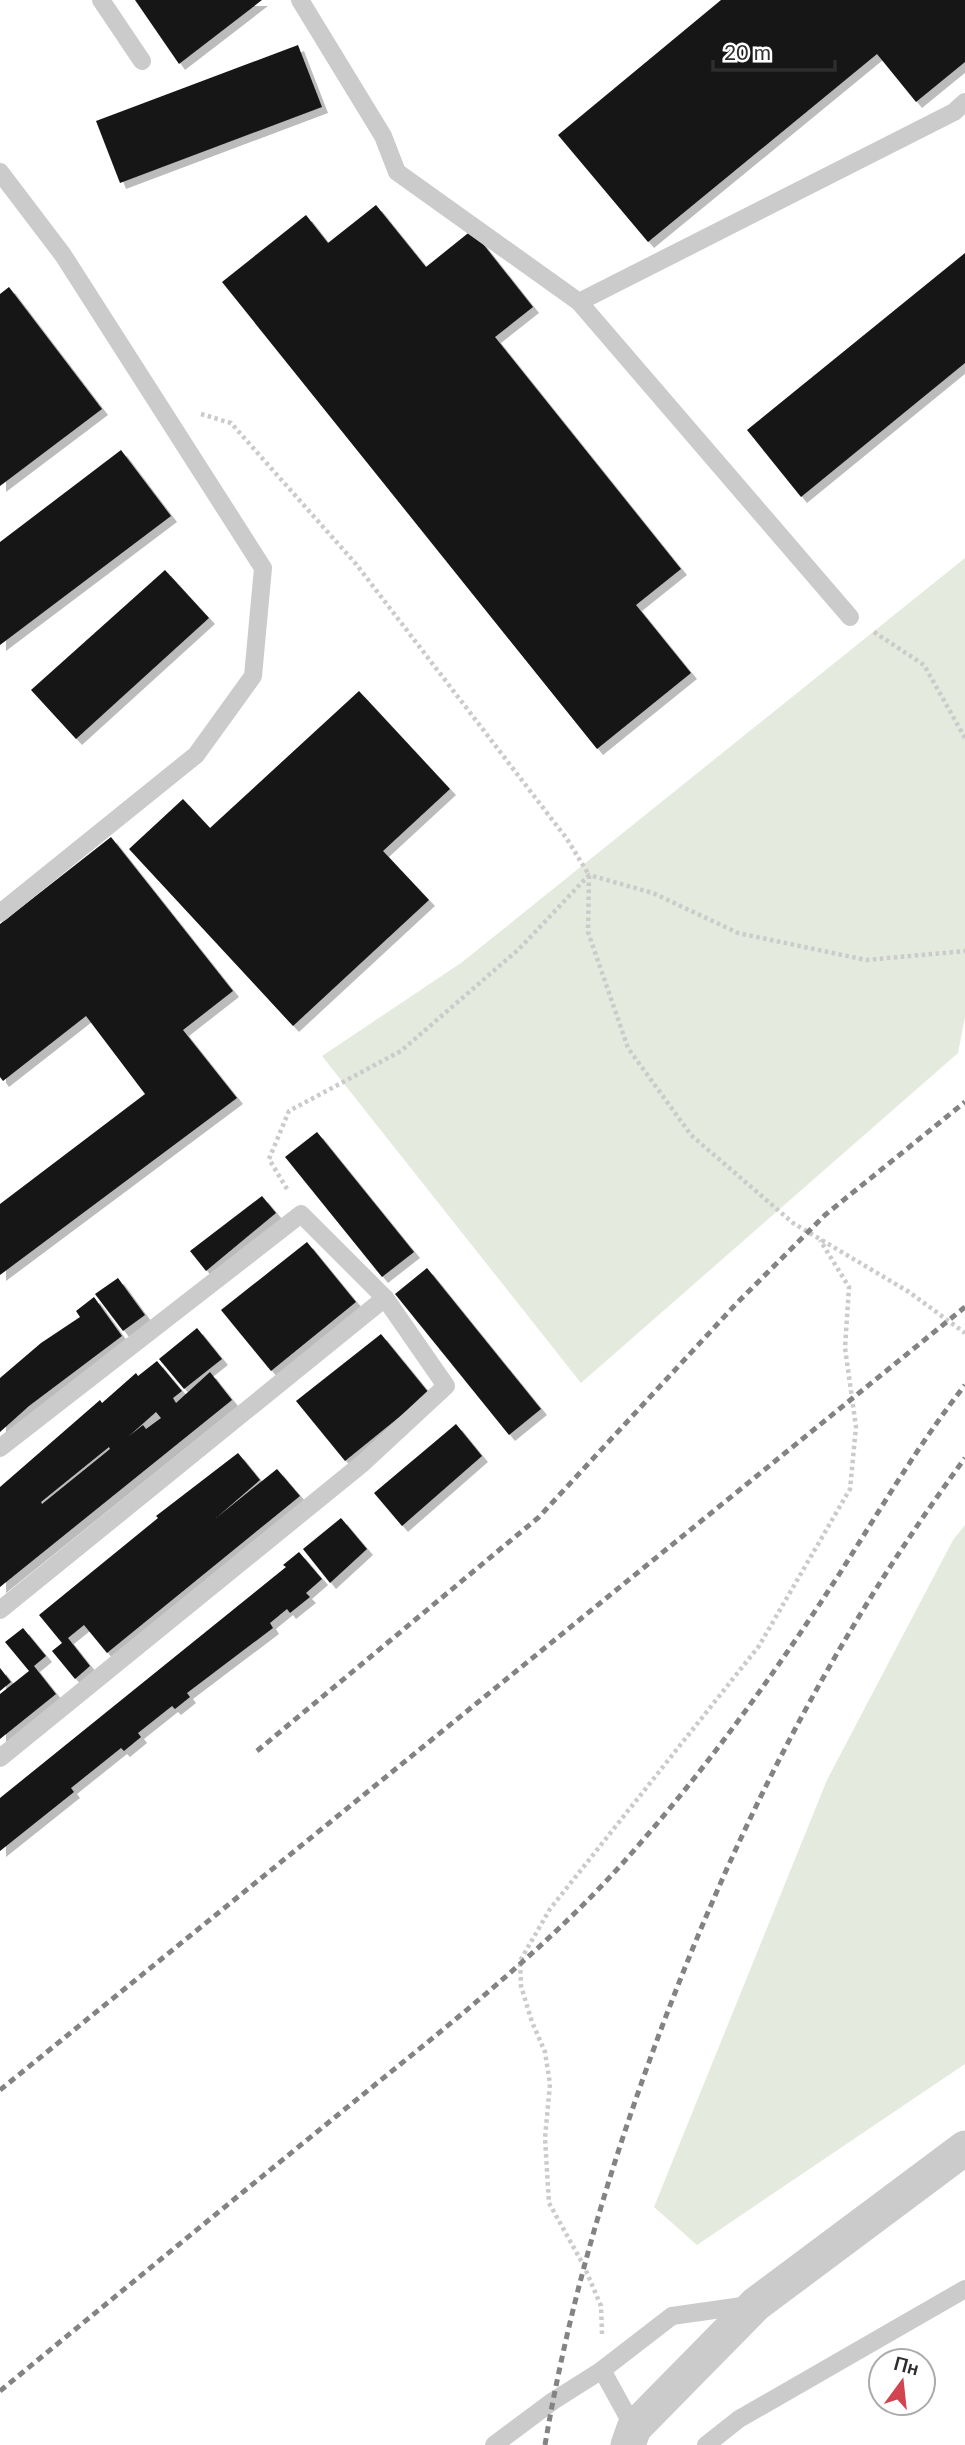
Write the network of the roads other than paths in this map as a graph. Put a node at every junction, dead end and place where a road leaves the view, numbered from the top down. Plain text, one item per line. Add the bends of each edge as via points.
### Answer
1 (102, 0) edge
2 (300, 0) edge
3 (142, 61) dead end
4 (965, 102) edge
5 (0, 172) edge
6 (579, 302) junction
7 (850, 617) road end
8 (0, 913) edge
9 (385, 1298) junction
10 (0, 1448) edge
11 (0, 1610) edge
12 (0, 1758) edge
13 (965, 2148) edge
14 (965, 2289) edge
15 (756, 2304) junction
16 (602, 2370) junction
17 (631, 2436) edge
18 (715, 2442) edge
19 (494, 2445) edge

1 - 3 lane
2 - 6 lane via 383,136 397,172
4 - 6 lane via 954,112
5 - 8 lane via 63,255 263,568 253,676 197,755
6 - 7 lane
9 - 10 lane via 301,1214
9 - 11 lane
9 - 12 lane via 446,1386 363,1463
13 - 15 street
14 - 18 lane via 739,2419
15 - 16 lane via 672,2316
15 - 17 street
16 - 17 lane
16 - 19 lane

